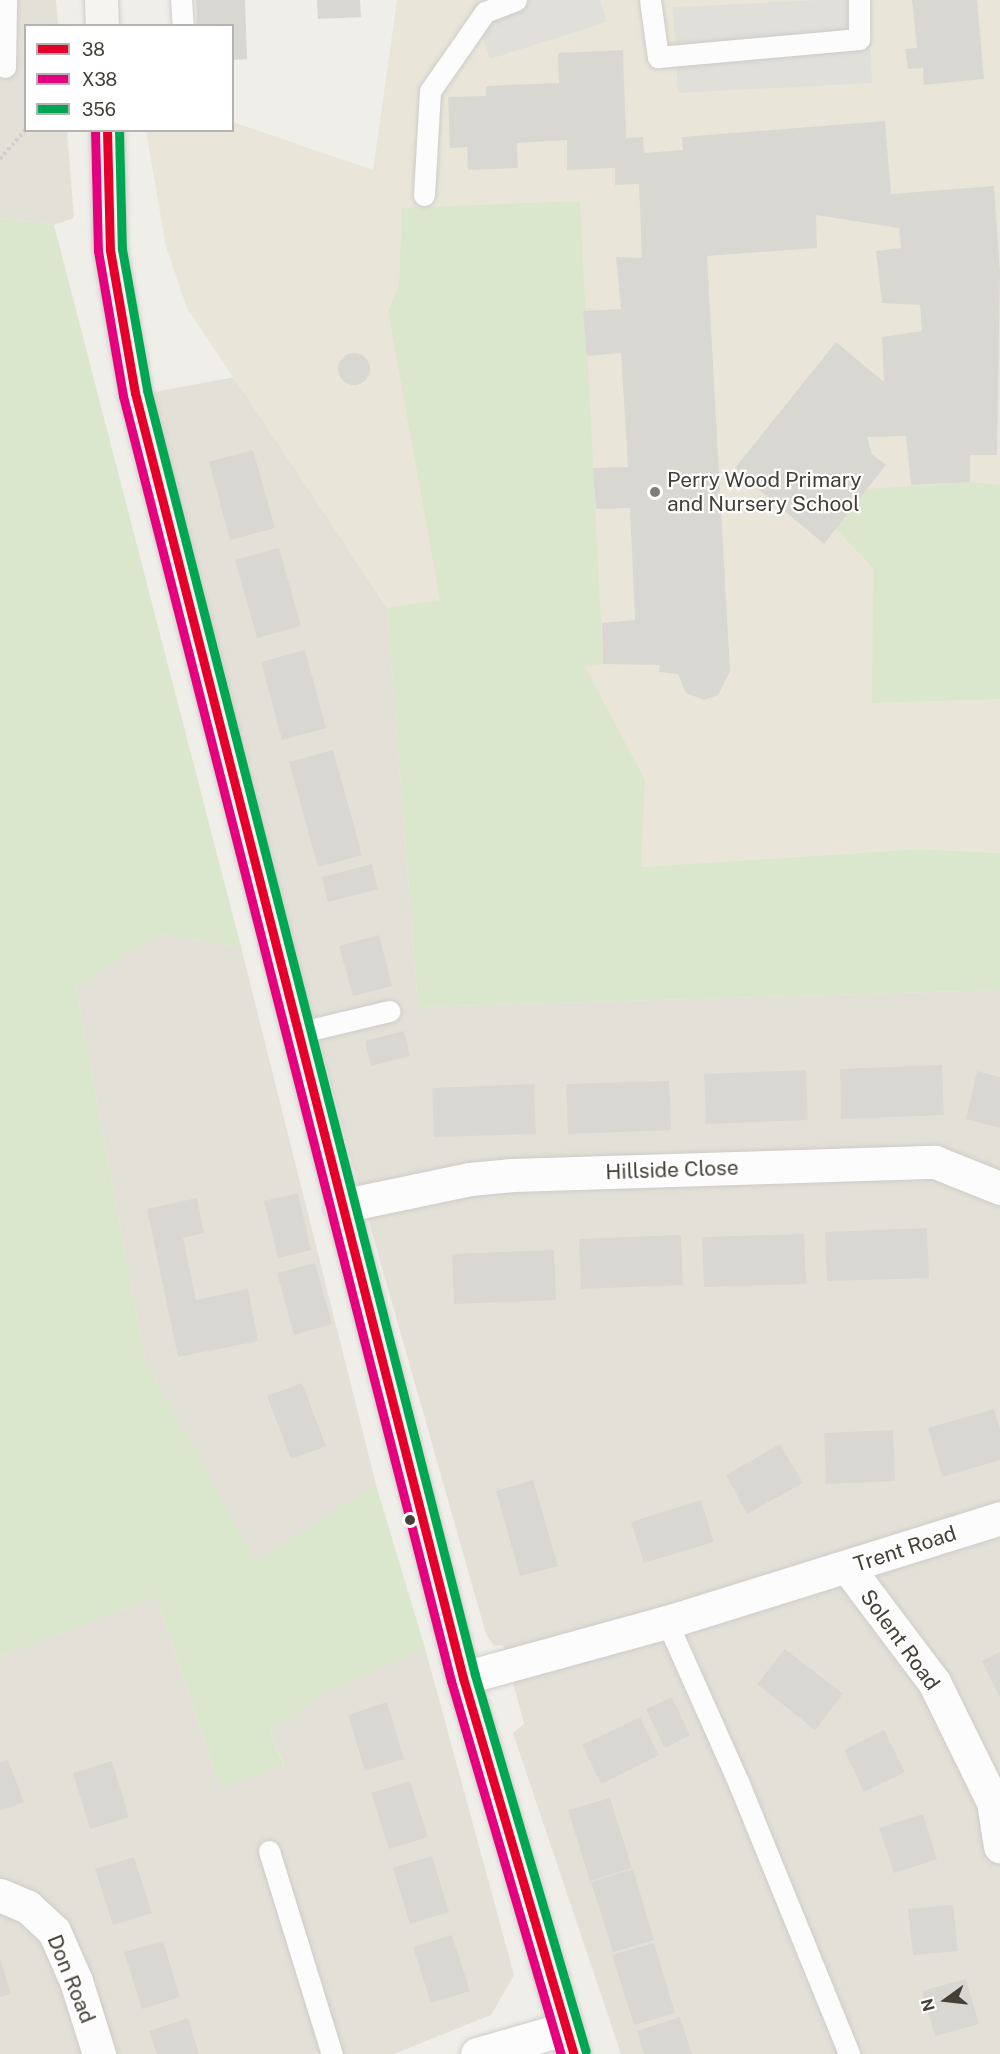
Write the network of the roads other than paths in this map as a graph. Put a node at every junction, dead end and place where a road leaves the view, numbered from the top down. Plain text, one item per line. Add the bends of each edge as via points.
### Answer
1 (6, 0) edge
2 (101, 0) edge
3 (181, 0) edge
4 (516, 0) edge
5 (650, 0) edge
6 (859, 0) edge
7 (102, 24) edge
8 (183, 24) edge
9 (4, 67) dead end
10 (106, 132) edge
11 (424, 195) dead end
12 (389, 1011) dead end
13 (297, 1033) junction
14 (1000, 1188) edge
15 (341, 1206) junction
16 (1000, 1518) edge
17 (848, 1568) junction
18 (667, 1622) junction
19 (463, 1678) junction
20 (1000, 1846) edge
21 (270, 1851) dead end
22 (0, 1895) edge
23 (569, 2041) edge
24 (99, 2054) edge
25 (332, 2054) edge
26 (477, 2054) edge
27 (849, 2054) edge

1 - 9 lane
2 - 7 main road
3 - 8 lane
4 - 11 lane via 485,12 430,91
5 - 6 lane via 658,57 859,39
10 - 13 main road via 110,250 135,393
12 - 13 lane
13 - 15 main road
14 - 15 street, Hillside Close via 935,1162 513,1175 470,1179
15 - 19 main road
16 - 17 street, Trent Road
17 - 18 street, Trent Road
17 - 20 street, Solent Road via 934,1682 993,1802
18 - 19 street, Trent Road
18 - 27 lane via 739,1784
19 - 23 main road
21 - 25 lane
22 - 24 street, Don Road via 28,1907 54,1931 76,1981
23 - 26 street

